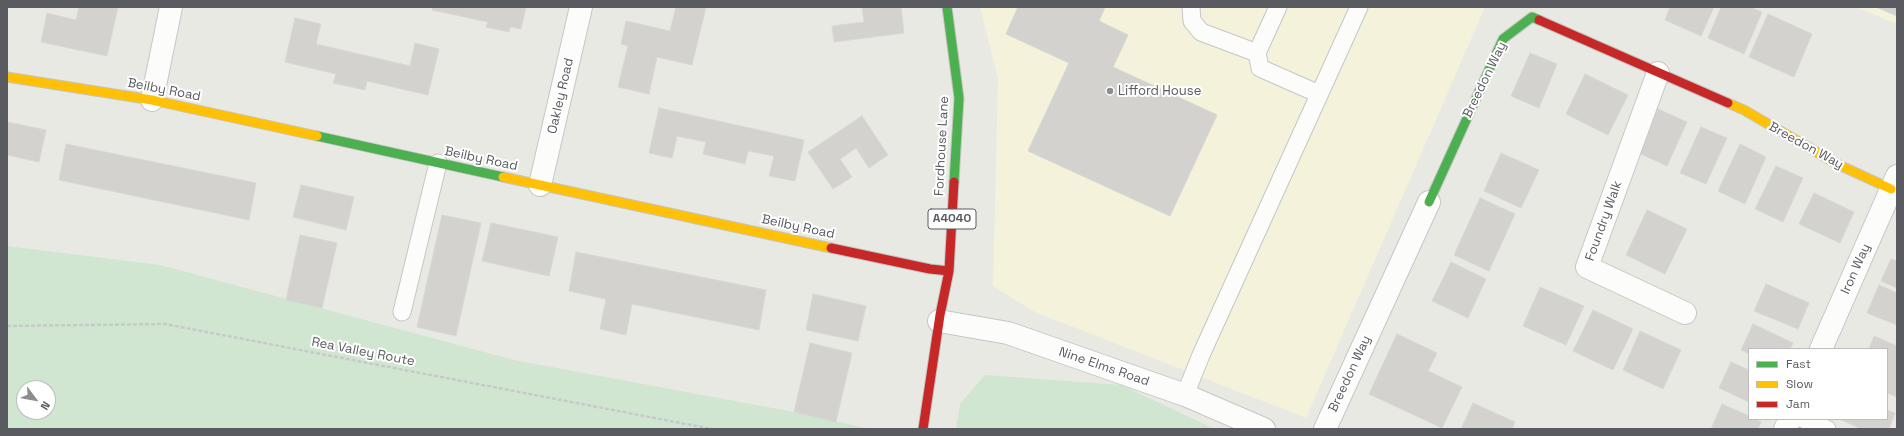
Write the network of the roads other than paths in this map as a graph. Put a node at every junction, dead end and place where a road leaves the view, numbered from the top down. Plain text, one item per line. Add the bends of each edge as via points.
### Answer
1 (171, 7) edge
2 (581, 7) edge
3 (947, 7) edge
4 (1191, 7) edge
5 (1278, 7) edge
6 (1359, 7) edge
7 (1257, 53) junction
8 (1658, 73) junction
9 (7, 77) edge
10 (1319, 94) junction
11 (152, 100) junction
12 (438, 163) junction
13 (540, 186) junction
14 (1895, 186) edge
15 (1429, 202) joint
16 (949, 271) junction
17 (402, 312) dead end
18 (1685, 313) dead end
19 (939, 321) junction
20 (1820, 348) edge
21 (1186, 395) junction
22 (1790, 420) edge
23 (1806, 420) edge
24 (923, 429) edge
25 (1264, 429) edge
26 (1325, 429) edge
27 (1785, 429) edge
28 (1827, 429) edge

1 - 11 street
2 - 13 street, Oakley Road
3 - 16 street, Fordhouse Lane / A4040 via 959,98
4 - 7 lane via 1192,21 1201,32
5 - 7 lane
6 - 10 lane
7 - 10 lane via 1260,68
8 - 14 street, Breedon Way via 1744,110 1836,164
8 - 15 street, Breedon Way via 1532,17 1503,40
8 - 18 street, Foundry Walk via 1588,267
9 - 11 street, Beilby Road
10 - 21 lane via 1204,347
11 - 12 street, Beilby Road
12 - 13 street, Beilby Road
12 - 17 lane
13 - 16 street, Beilby Road
14 - 20 street, Iron Way
15 - 26 street, Breedon Way
16 - 19 street, Fordhouse Lane / A4040
19 - 21 street, Nine Elms Road via 1008,333
19 - 24 street, Fordhouse Lane / A4040
21 - 25 street, Nine Elms Road
22 - 27 street
23 - 28 lane

